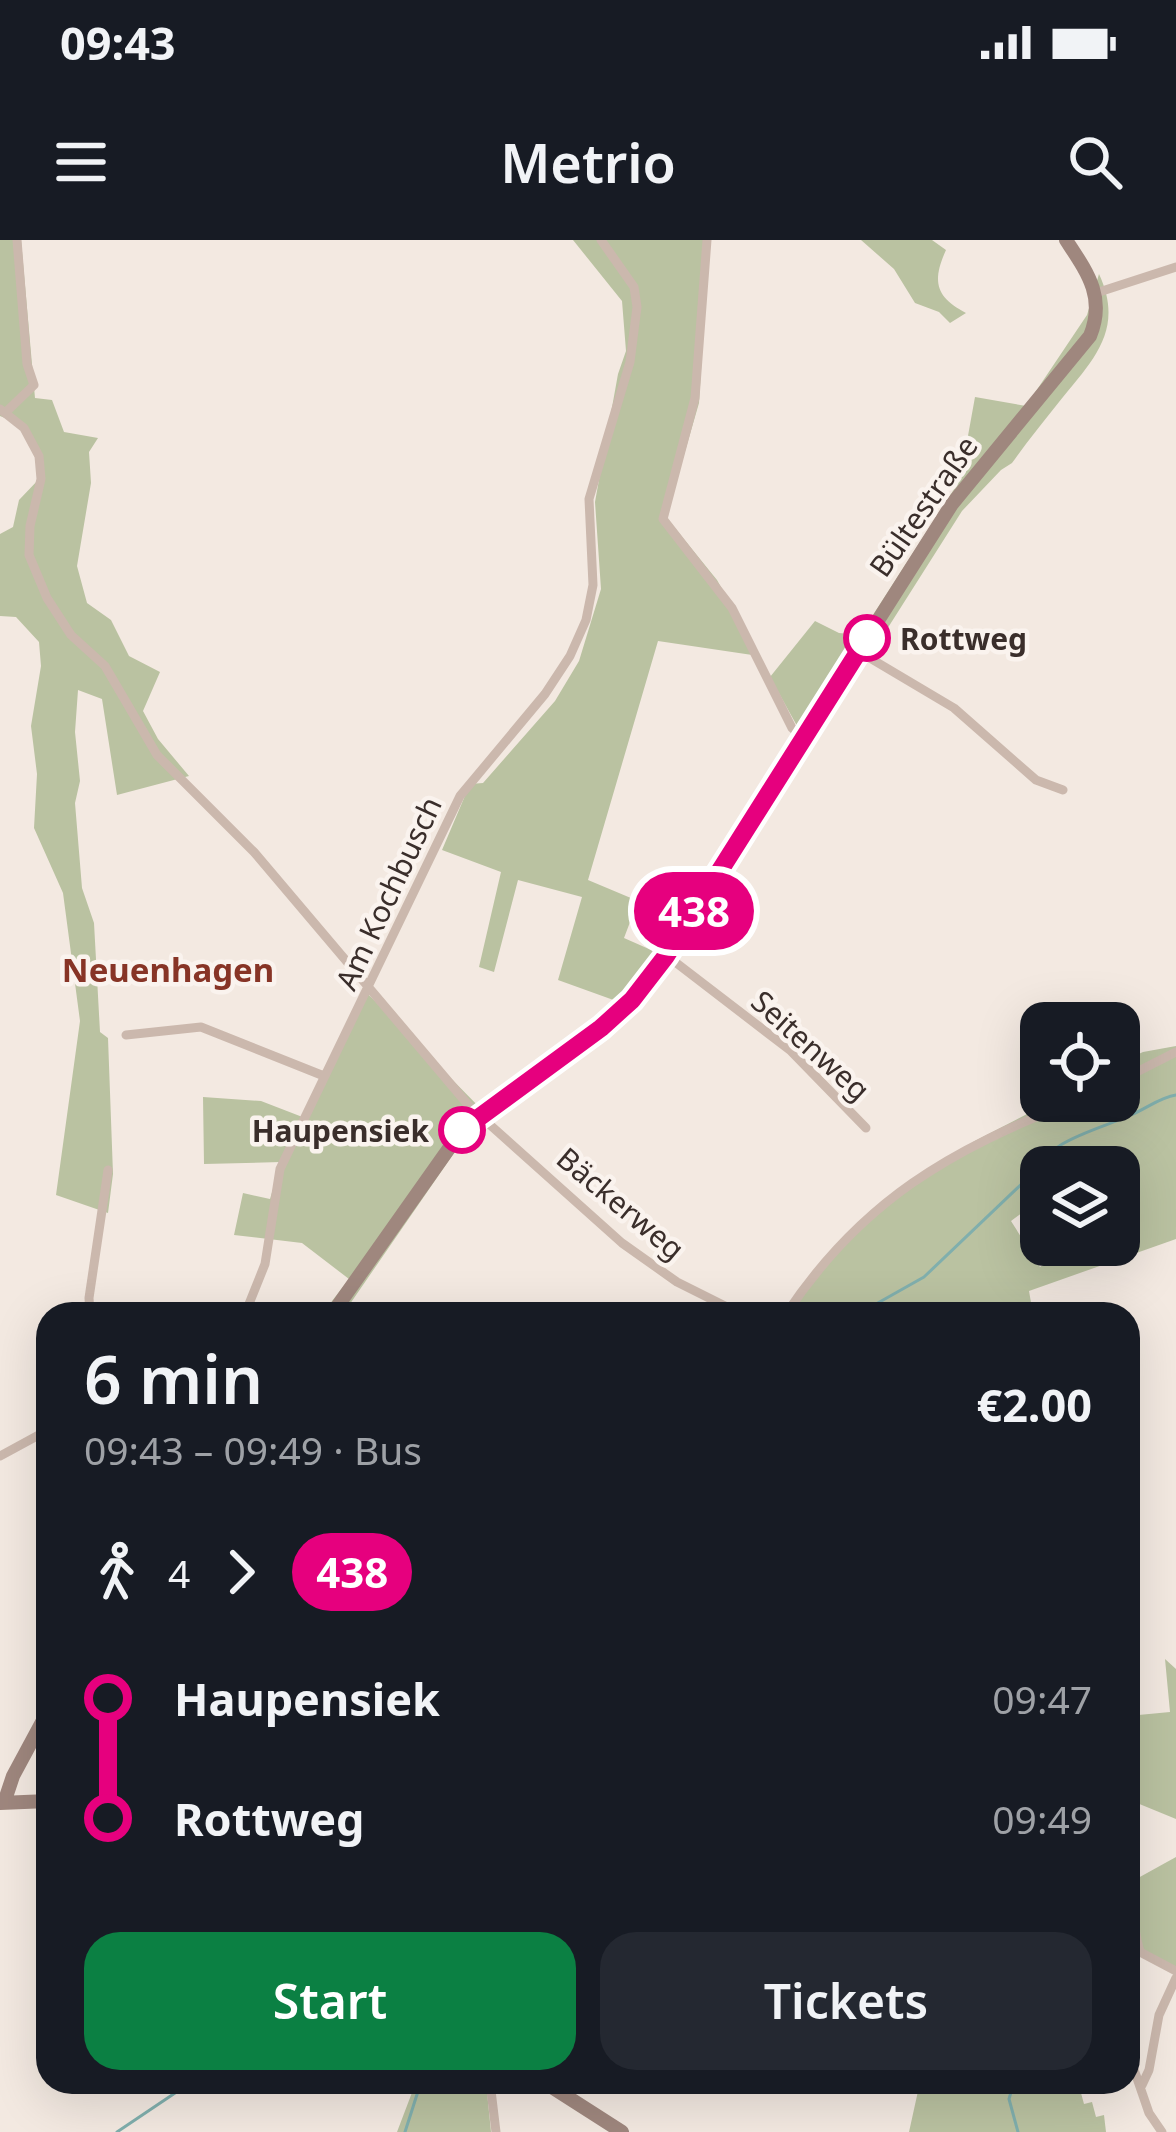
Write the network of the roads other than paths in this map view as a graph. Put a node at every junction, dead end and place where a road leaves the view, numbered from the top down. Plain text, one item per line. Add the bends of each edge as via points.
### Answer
1 (17, 240) edge
2 (601, 240) edge
3 (707, 240) edge
4 (1066, 240) edge
5 (1176, 267) edge
6 (1096, 293) junction
7 (3, 410) edge
8 (858, 651) junction
9 (803, 738) junction
10 (1063, 790) dead end
11 (666, 956) junction
12 (368, 987) junction
13 (126, 1035) dead end
14 (1176, 1052) edge
15 (1140, 1070) edge
16 (324, 1076) junction
17 (480, 1115) junction
18 (1026, 1122) edge
19 (866, 1128) dead end
20 (108, 1170) dead end
21 (89, 1302) edge
22 (250, 1302) edge
23 (340, 1302) edge
24 (717, 1302) edge
25 (794, 1302) edge
26 (36, 1436) edge
27 (0, 1456) edge
28 (36, 1733) edge
29 (36, 1803) edge
30 (1, 1808) edge
31 (1140, 1952) edge
32 (1176, 1974) edge
33 (1140, 2080) edge
34 (1142, 2085) junction
35 (491, 2094) edge
36 (563, 2094) edge
37 (496, 2132) edge
38 (622, 2132) edge
39 (1162, 2132) edge

1 - 7 street via 34,385
2 - 12 street, Am Kochbusch via 634,287 637,307 630,362 589,500 593,585 586,620 545,694 460,796
3 - 9 street via 695,398 663,519 732,608
4 - 6 street
5 - 6 street
6 - 8 street, Bültestraße via 1090,335 960,493
7 - 12 street via 39,456 29,555 47,598 105,666 157,755 254,852
8 - 9 street, Bültestraße
8 - 10 street via 954,708 1036,780
9 - 11 street, Bültestraße
11 - 17 street, Bültestraße via 601,1028
11 - 19 street, Seitenweg via 791,1051
12 - 16 street, Am Kochbusch
12 - 17 street
13 - 16 street via 201,1028
14 - 15 street
16 - 22 street, Am Kochbusch via 275,1182 265,1264
17 - 23 street, Bültestraße via 454,1139
17 - 24 street, Bäckerweg via 622,1243
18 - 25 street via 971,1146 880,1204
20 - 21 street
26 - 27 street
28 - 30 street
29 - 30 street
31 - 32 street
32 - 34 street
33 - 34 street
34 - 39 street
35 - 37 street
36 - 38 street

